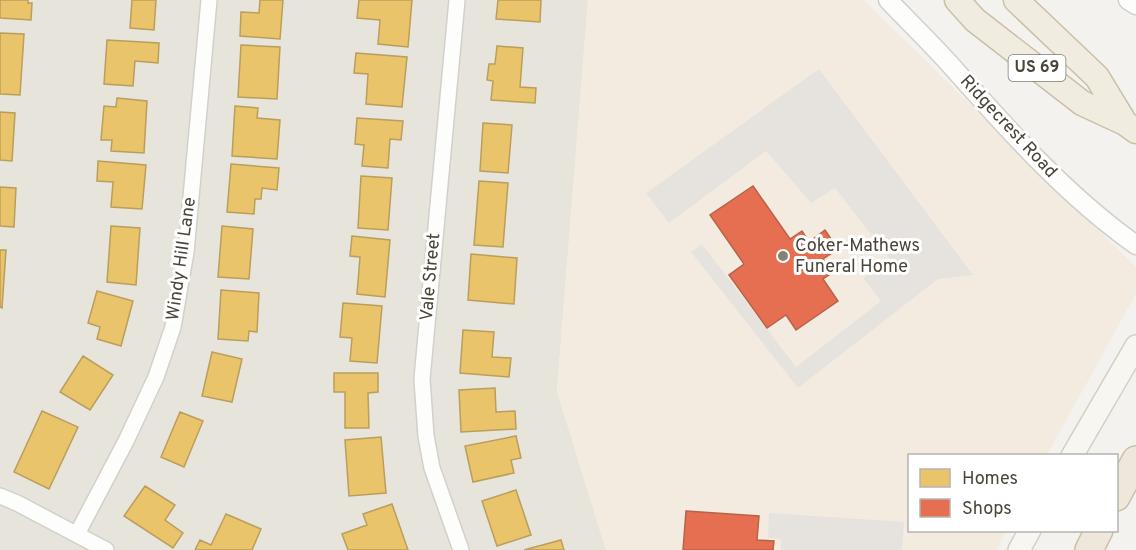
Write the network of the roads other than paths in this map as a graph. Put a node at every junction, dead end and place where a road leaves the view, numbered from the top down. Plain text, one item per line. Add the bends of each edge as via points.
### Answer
1 (209, 0) edge
2 (457, 0) edge
3 (888, 0) edge
4 (957, 0) edge
5 (1016, 0) edge
6 (1128, 0) edge
7 (1136, 5) edge
8 (1131, 127) edge
9 (1136, 245) edge
10 (1136, 346) edge
11 (1073, 454) edge
12 (1136, 460) edge
13 (1118, 493) edge
14 (0, 496) edge
15 (1029, 532) edge
16 (1098, 532) edge
17 (77, 534) junction
18 (106, 550) edge
19 (461, 550) edge
20 (1019, 550) edge
21 (1089, 550) edge

1 - 17 street, Windy Hill Lane via 186,252 173,327 156,377
2 - 19 street, Vale Street via 422,379 432,468
3 - 9 street, Ridgecrest Road via 1058,181
4 - 8 highway, US 69 via 975,20 1082,103
5 - 8 highway, US 69 via 1097,77
6 - 7 street
10 - 11 main road
12 - 13 highway
14 - 17 street
15 - 20 main road
16 - 21 highway
17 - 18 street

